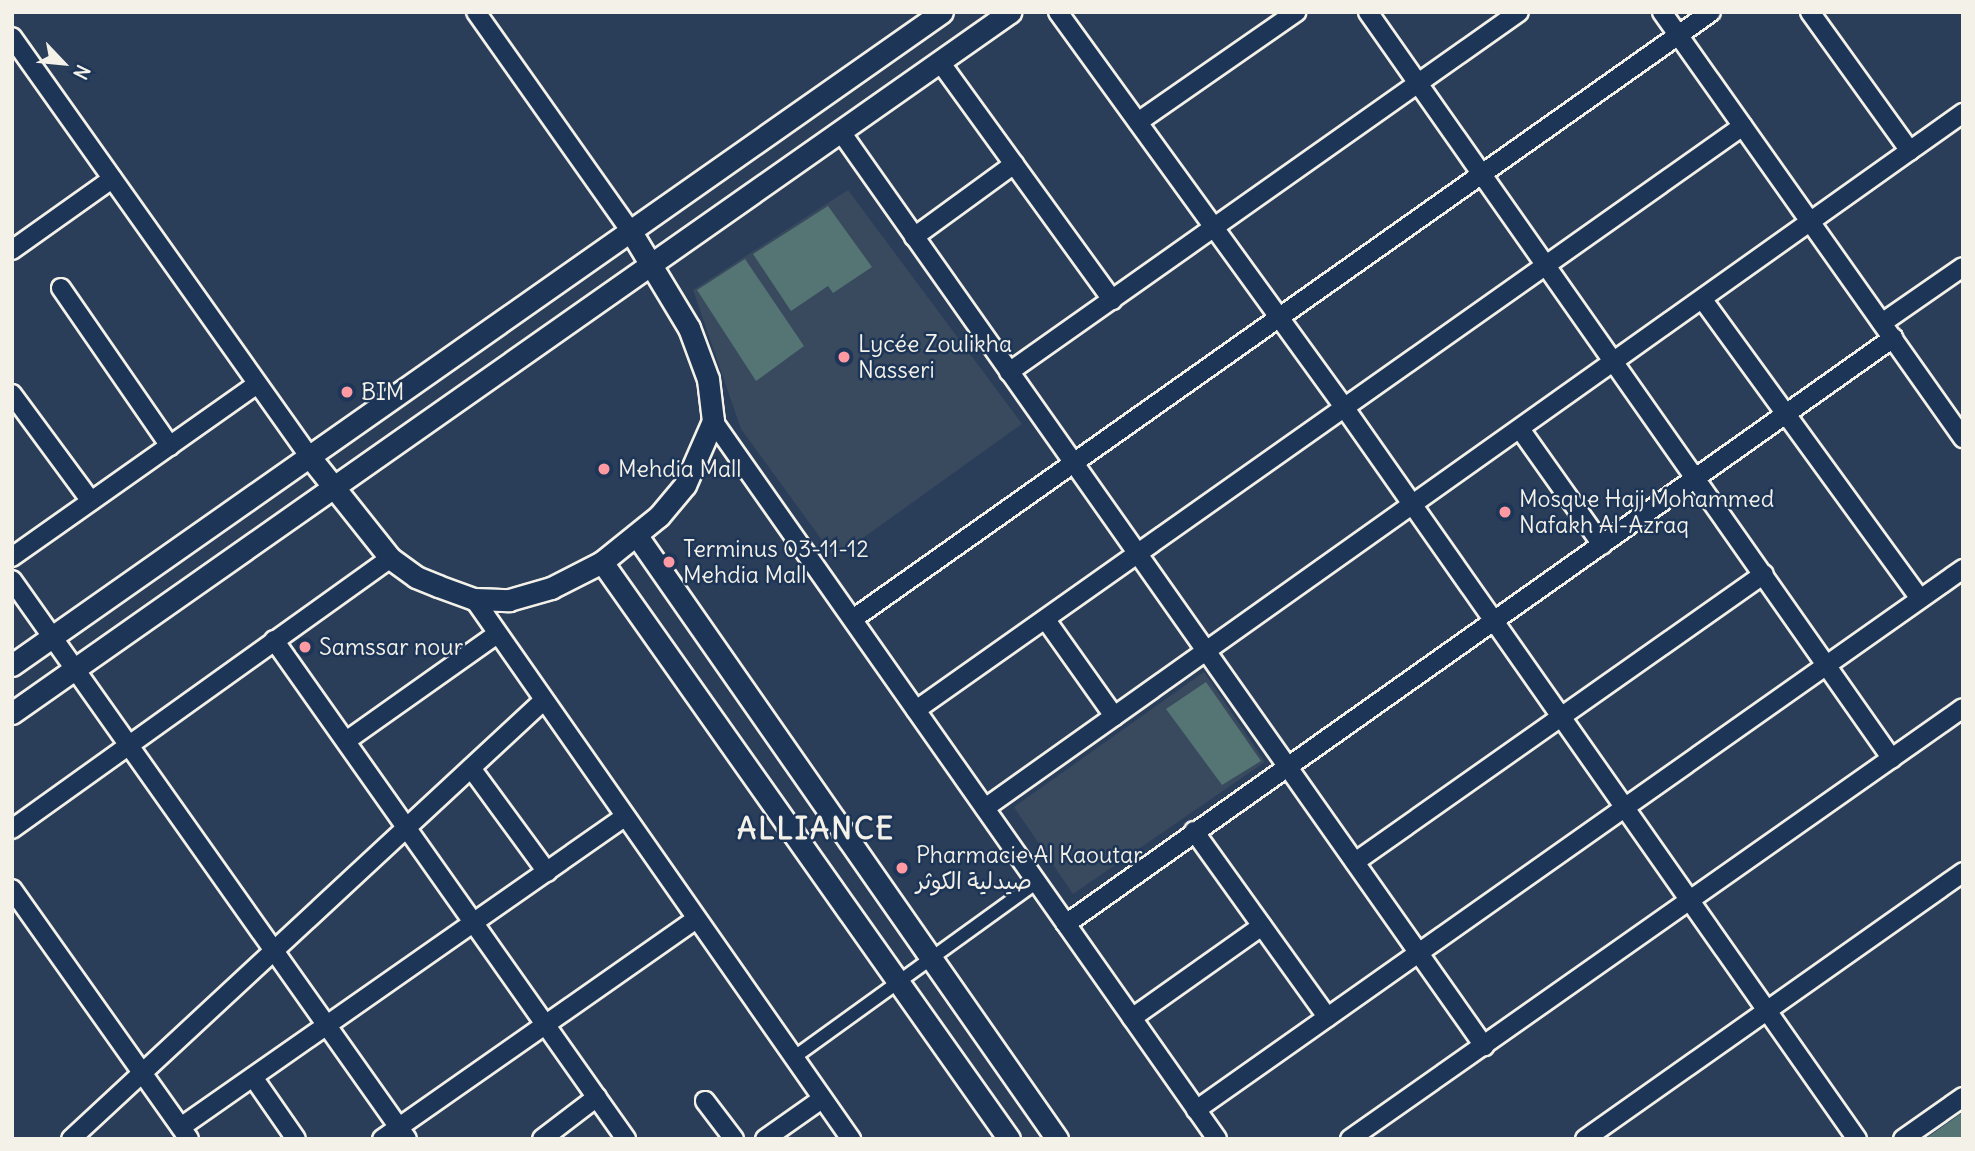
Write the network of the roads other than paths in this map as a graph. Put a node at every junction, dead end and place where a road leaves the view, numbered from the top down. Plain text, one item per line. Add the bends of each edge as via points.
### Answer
1 (942, 12) edge
2 (1010, 12) edge
3 (1058, 12) edge
4 (1296, 12) edge
5 (1368, 12) edge
6 (1520, 12) edge
7 (1662, 12) edge
8 (1711, 12) edge
9 (1810, 12) edge
10 (479, 13) edge
11 (1679, 35) junction
12 (12, 37) edge
13 (940, 62) junction
14 (1418, 85) junction
15 (1963, 113) edge
16 (1138, 122) junction
17 (1743, 126) junction
18 (841, 132) junction
19 (1910, 151) junction
20 (1014, 164) junction
21 (1482, 174) junction
22 (112, 179) junction
23 (1810, 223) junction
24 (1215, 227) junction
25 (631, 232) junction
26 (914, 237) junction
27 (12, 250) edge
28 (654, 264) junction
29 (1547, 265) junction
30 (1963, 267) edge
31 (61, 288) dead end
32 (1112, 300) junction
33 (1703, 300) junction
34 (1279, 317) junction
35 (1887, 331) junction
36 (1615, 362) junction
37 (1009, 372) junction
38 (257, 384) junction
39 (12, 394) edge
40 (1344, 407) junction
41 (1785, 414) junction
42 (1957, 419) edge
43 (713, 421) junction
44 (1520, 429) junction
45 (1963, 438) edge
46 (170, 446) junction
47 (309, 456) junction
48 (1074, 464) junction
49 (1696, 478) junction
50 (332, 488) junction
51 (91, 501) junction
52 (1412, 506) junction
53 (637, 536) junction
54 (1602, 545) junction
55 (1138, 554) junction
56 (12, 557) edge
57 (390, 558) junction
58 (602, 562) junction
59 (1963, 569) edge
60 (1764, 574) junction
61 (12, 580) edge
62 (474, 599) junction
63 (1920, 599) junction
64 (853, 619) junction
65 (1046, 620) junction
66 (1493, 622) junction
67 (497, 634) junction
68 (53, 637) junction
69 (274, 640) junction
70 (1205, 651) junction
71 (12, 665) edge
72 (1828, 666) junction
73 (76, 670) junction
74 (542, 702) junction
75 (1963, 708) edge
76 (916, 710) junction
77 (12, 713) edge
78 (1114, 716) junction
79 (1560, 718) junction
80 (346, 741) junction
81 (128, 745) junction
82 (1892, 758) junction
83 (1286, 765) junction
84 (471, 768) junction
85 (985, 808) junction
86 (1625, 811) junction
87 (623, 818) junction
88 (405, 825) junction
89 (12, 829) edge
90 (1194, 831) junction
91 (1355, 862) junction
92 (547, 872) junction
93 (1963, 872) edge
94 (1037, 882) junction
95 (12, 889) edge
96 (1689, 903) junction
97 (695, 920) junction
98 (475, 924) junction
99 (1066, 924) junction
100 (1262, 926) junction
101 (273, 949) junction
102 (1419, 954) junction
103 (931, 958) junction
104 (898, 982) junction
105 (1766, 1011) junction
106 (1328, 1017) junction
107 (1132, 1018) junction
108 (546, 1024) junction
109 (327, 1026) junction
110 (1484, 1046) junction
111 (793, 1058) junction
112 (142, 1072) junction
113 (253, 1077) junction
114 (597, 1097) junction
115 (1963, 1097) edge
116 (822, 1099) junction
117 (705, 1101) dead end
118 (1196, 1110) junction
119 (185, 1133) edge
120 (403, 1133) edge
121 (71, 1139) edge
122 (296, 1139) edge
123 (382, 1139) edge
124 (542, 1139) edge
125 (626, 1139) edge
126 (734, 1139) edge
127 (765, 1139) edge
128 (851, 1139) edge
129 (1009, 1139) edge
130 (1057, 1139) edge
131 (1217, 1139) edge
132 (1350, 1139) edge
133 (1585, 1139) edge
134 (1857, 1139) edge
135 (1903, 1139) edge

1 - 25 street
2 - 13 street
3 - 16 street
4 - 16 street
5 - 14 street
6 - 14 street
7 - 11 street
8 - 11 street
9 - 19 street
10 - 25 street
11 - 17 street
11 - 21 street
12 - 22 street
13 - 18 street
13 - 20 street
14 - 21 street
14 - 24 street
15 - 19 street
16 - 24 street
17 - 23 street
17 - 29 street
18 - 26 street
18 - 28 street
19 - 23 street
20 - 26 street
20 - 32 street
21 - 29 street
21 - 34 street
22 - 27 street
22 - 38 street
23 - 33 street
23 - 35 street
24 - 32 street
24 - 34 street
25 - 28 street
25 - 47 street
26 - 37 street
28 - 43 street via 701,356
28 - 50 street
29 - 36 street
29 - 40 street
30 - 35 street
31 - 46 street
32 - 37 street
33 - 36 street
33 - 41 street
34 - 40 street
34 - 48 street
35 - 41 street
35 - 42 street
36 - 44 street
36 - 49 street
37 - 48 street
38 - 46 street
38 - 47 street
39 - 51 street
40 - 52 street
40 - 55 street
41 - 49 street
41 - 63 street
42 - 45 street
43 - 53 street via 685,485
43 - 64 street
44 - 52 street
44 - 54 street
46 - 51 street
47 - 50 street
47 - 68 street
48 - 55 street
48 - 64 street
49 - 54 street
49 - 60 street
50 - 57 street
50 - 73 street
51 - 56 street
52 - 66 street
52 - 70 street
53 - 58 street
53 - 103 street
54 - 66 street
55 - 65 street
55 - 70 street
57 - 62 street via 416,577
57 - 69 street
58 - 62 street via 578,577 523,597
58 - 104 street
59 - 63 street
60 - 72 street
60 - 79 street
61 - 68 street
62 - 67 street
63 - 72 street
64 - 76 street
65 - 76 street
65 - 78 street
66 - 79 street
66 - 83 street
67 - 74 street
67 - 80 street
68 - 71 street
68 - 73 street
69 - 80 street
69 - 81 street
70 - 78 street
70 - 83 street
72 - 82 street
72 - 86 street
73 - 77 street
73 - 81 street
74 - 84 street
74 - 87 street
75 - 82 street
76 - 85 street
78 - 85 street
79 - 86 street
79 - 91 street
80 - 88 street
81 - 89 street
81 - 101 street
82 - 96 street
83 - 90 street
83 - 91 street
84 - 88 street
84 - 92 street
85 - 94 street
86 - 96 street
86 - 102 street
87 - 92 street
87 - 97 street
88 - 98 street
88 - 101 street
90 - 99 street
90 - 100 street
91 - 102 street
92 - 98 street
93 - 105 street
94 - 99 street
94 - 103 street
95 - 112 street
96 - 105 street
96 - 110 street
97 - 108 street
97 - 111 street
98 - 108 street
98 - 109 street
99 - 107 street
100 - 106 street
100 - 107 street
101 - 109 street
101 - 112 street
102 - 106 street
102 - 110 street
103 - 104 street
103 - 130 street
104 - 111 street
104 - 129 street
105 - 133 street
105 - 134 street
106 - 118 street
107 - 118 street
108 - 114 street
108 - 120 street
109 - 113 street
109 - 120 street
110 - 132 street
111 - 116 street
112 - 119 street
112 - 121 street
113 - 119 street
113 - 122 street
114 - 124 street
114 - 125 street
115 - 135 street
116 - 127 street
116 - 128 street
117 - 126 street
118 - 131 street
120 - 123 street

